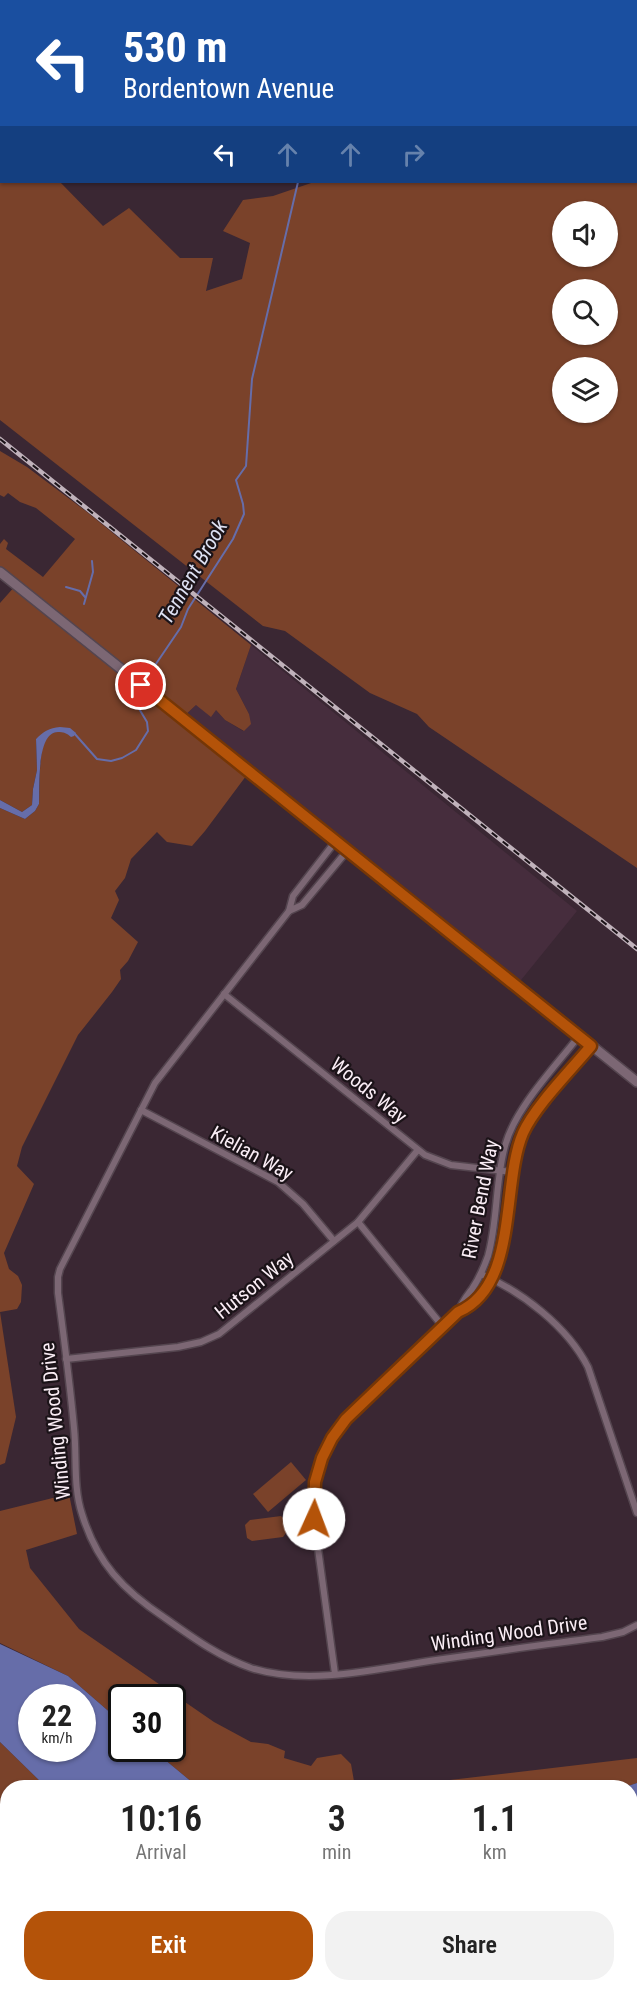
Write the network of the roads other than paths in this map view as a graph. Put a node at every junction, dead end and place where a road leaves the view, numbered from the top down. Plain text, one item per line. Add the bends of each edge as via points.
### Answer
1 (0, 572) edge
2 (335, 842) junction
3 (347, 851) junction
4 (290, 911) junction
5 (224, 994) junction
6 (579, 1036) junction
7 (591, 1046) junction
8 (637, 1082) edge
9 (141, 1110) junction
10 (417, 1151) junction
11 (500, 1171) junction
12 (513, 1172) junction
13 (358, 1222) junction
14 (334, 1241) junction
15 (481, 1274) junction
16 (491, 1279) junction
17 (458, 1312) junction
18 (444, 1328) junction
19 (66, 1359) junction
20 (637, 1513) edge
21 (637, 1625) edge
22 (335, 1674) junction

1 - 2 main road
2 - 3 main road
2 - 4 street, Winding Wood Drive via 293,896
3 - 4 street, Winding Wood Drive via 302,905
3 - 6 main road
4 - 5 street, Winding Wood Drive
5 - 9 street, Winding Wood Drive via 163,1070
5 - 10 street, Woods Way
6 - 7 main road
6 - 11 street, River Bend Way via 514,1123
7 - 8 main road
7 - 12 street, River Bend Way via 530,1120
9 - 14 street, Kielian Way via 278,1182
9 - 19 street, Winding Wood Drive via 58,1277
10 - 11 street, Woods Way via 451,1165
10 - 13 street, Hutson Way
11 - 12 street, Woods Way
11 - 15 street, River Bend Way via 491,1241
12 - 16 street, River Bend Way via 504,1245
13 - 14 street, Hutson Way
13 - 18 street
14 - 19 street, Hutson Way via 229,1328 210,1338 178,1347
15 - 16 street
15 - 17 street, River Bend Way
16 - 17 street, River Bend Way via 467,1309
16 - 20 street via 538,1308 582,1355
17 - 18 street, River Bend Way
18 - 22 street, River Bend Way via 346,1419 322,1458 315,1482 314,1519
19 - 22 street, Winding Wood Drive via 81,1512 94,1546 117,1578 155,1612 240,1664 290,1675
21 - 22 street, Winding Wood Drive via 602,1637

